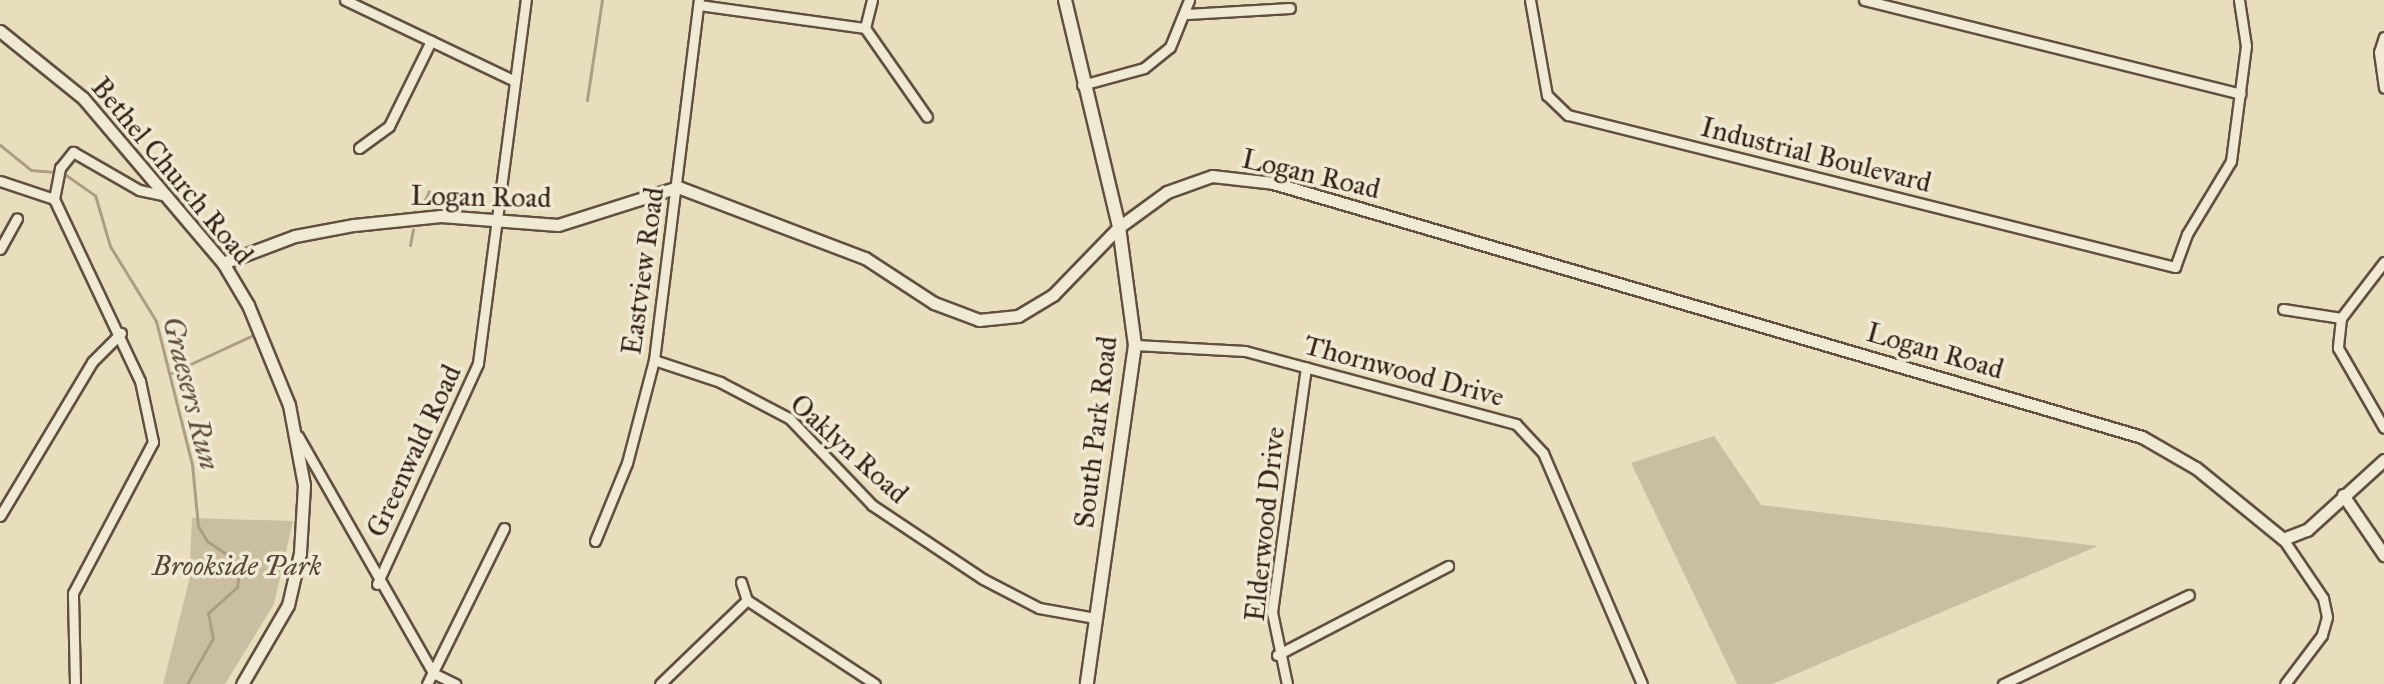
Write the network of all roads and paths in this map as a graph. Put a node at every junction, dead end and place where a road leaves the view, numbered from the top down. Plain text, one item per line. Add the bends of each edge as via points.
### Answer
1 (345, 0) edge
2 (526, 0) edge
3 (872, 0) edge
4 (1065, 0) edge
5 (1189, 0) edge
6 (1530, 0) edge
7 (1864, 0) edge
8 (2239, 0) edge
9 (699, 2) edge
10 (1884, 2) edge
11 (1290, 8) dead end
12 (1187, 14) junction
13 (865, 28) junction
14 (0, 31) edge
15 (2384, 37) edge
16 (431, 41) junction
17 (515, 81) junction
18 (1082, 85) junction
19 (2384, 88) edge
20 (2240, 94) junction
21 (927, 117) dead end
22 (359, 148) dead end
23 (0, 181) edge
24 (678, 187) junction
25 (167, 196) junction
26 (54, 199) junction
27 (17, 218) dead end
28 (497, 220) junction
29 (1119, 227) junction
30 (0, 249) edge
31 (2384, 262) edge
32 (223, 263) junction
33 (2283, 309) dead end
34 (2341, 318) junction
35 (121, 333) junction
36 (1135, 345) junction
37 (654, 360) junction
38 (1306, 367) junction
39 (2384, 428) edge
40 (298, 436) junction
41 (2384, 460) edge
42 (2343, 495) junction
43 (0, 516) edge
44 (504, 528) dead end
45 (2283, 539) junction
46 (595, 541) dead end
47 (2384, 555) edge
48 (1448, 566) dead end
49 (741, 582) dead end
50 (377, 584) junction
51 (2189, 595) dead end
52 (747, 600) junction
53 (1095, 618) junction
54 (1277, 655) junction
55 (433, 673) junction
56 (75, 684) edge
57 (242, 684) edge
58 (427, 684) edge
59 (456, 684) edge
60 (660, 684) edge
61 (875, 684) edge
62 (1087, 684) edge
63 (1287, 684) edge
64 (1642, 684) edge
65 (2003, 684) edge
66 (2285, 684) edge

1 - 16 street
2 - 17 street, Greenwald Road
3 - 13 street
4 - 18 main road, South Park Road
5 - 12 street
6 - 20 street, Industrial Boulevard via 1547,95 1568,115 2175,267 2187,234 2227,172
7 - 10 street
8 - 20 street via 2246,46
9 - 13 street
9 - 24 street, Eastview Road
10 - 20 street
11 - 12 street
12 - 18 street via 1170,47 1144,68
13 - 21 street
14 - 25 street, Bethel Church Road via 83,98
15 - 19 street via 2379,52
16 - 17 street
16 - 22 street via 389,126
17 - 28 street, Greenwald Road
18 - 29 main road, South Park Road
23 - 26 street
24 - 28 street, Logan Road via 558,225
24 - 29 street, Logan Road via 865,258 934,303 979,320 1018,316 1053,295
24 - 37 street, Eastview Road
25 - 26 street via 117,178 73,152 60,168
25 - 32 street, Bethel Church Road
26 - 35 street
27 - 30 street
28 - 32 street, Logan Road via 441,216 354,225 295,236
28 - 50 street, Greenwald Road via 478,363
29 - 36 main road, South Park Road
29 - 45 street, Logan Road via 1167,192 1212,176 1273,183 2142,437 2196,468
31 - 34 street
32 - 40 street, Bethel Church Road via 269,351
33 - 34 street
34 - 39 street via 2338,348
35 - 43 street via 92,362
35 - 56 street via 140,381 153,442 73,593
36 - 38 street, Thornwood Drive via 1245,351
36 - 53 main road, South Park Road
37 - 46 street, Eastview Road via 627,463
37 - 53 street, Oaklyn Road via 720,382 789,418 872,505 983,579 1039,608
38 - 54 street, Elderwood Drive via 1272,612
38 - 64 street, Thornwood Drive via 1516,424 1543,453
40 - 50 street
40 - 57 street, Bethel Church Road via 304,485 295,580 279,625
41 - 42 street
42 - 45 street via 2307,530
42 - 47 street
44 - 55 street
45 - 66 street via 2323,598 2327,617 2322,635
48 - 54 street
49 - 52 street
50 - 55 street
51 - 65 street
52 - 60 street
52 - 61 street
53 - 62 main road, South Park Road
54 - 63 street, Elderwood Drive
55 - 58 street
55 - 59 street

